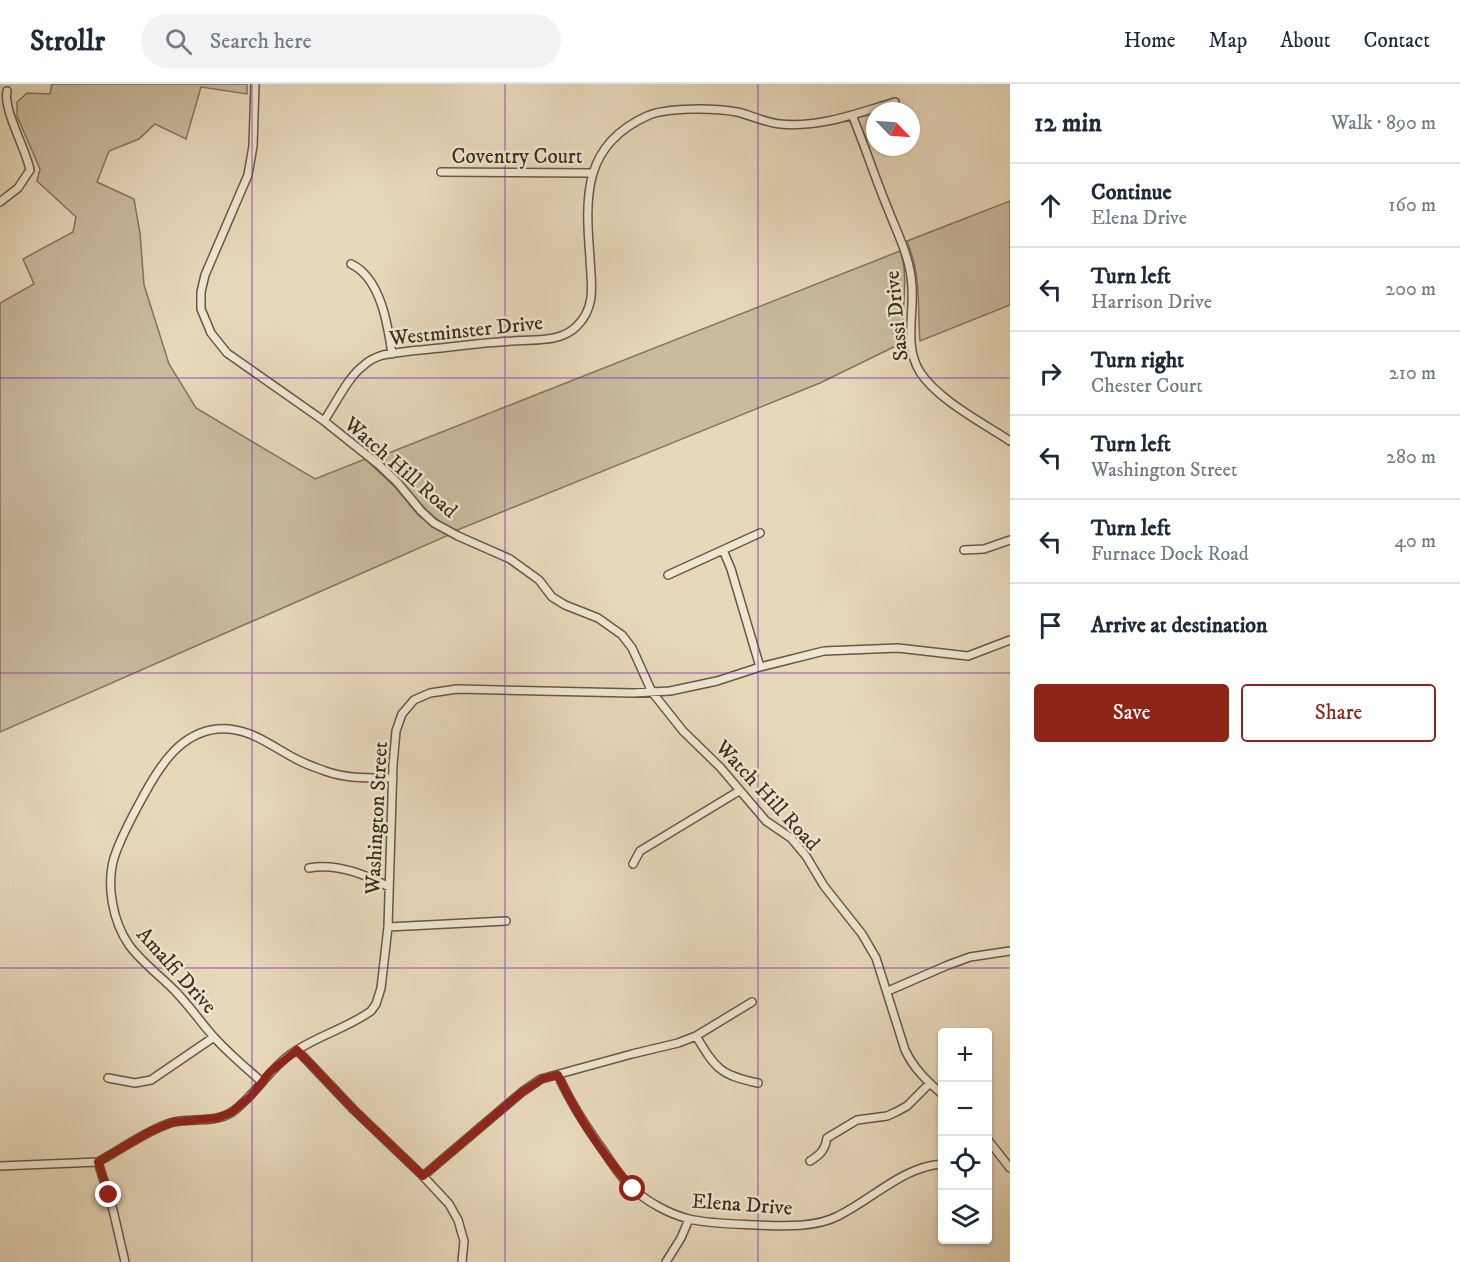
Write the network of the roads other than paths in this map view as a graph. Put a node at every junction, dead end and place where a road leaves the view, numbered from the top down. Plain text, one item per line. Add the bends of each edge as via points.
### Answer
1 (255, 84) edge
2 (7, 91) dead end
3 (866, 111) edge
4 (852, 115) junction
5 (441, 172) dead end
6 (593, 172) junction
7 (0, 202) edge
8 (351, 264) dead end
9 (392, 354) junction
10 (324, 422) junction
11 (1010, 441) edge
12 (760, 533) dead end
13 (1010, 540) edge
14 (723, 550) junction
15 (964, 550) dead end
16 (668, 575) dead end
17 (1009, 642) edge
18 (760, 667) junction
19 (652, 692) junction
20 (393, 778) junction
21 (739, 791) junction
22 (633, 864) dead end
23 (309, 868) dead end
24 (389, 887) junction
25 (506, 921) dead end
26 (388, 927) junction
27 (1010, 951) edge
28 (888, 991) junction
29 (752, 1002) dead end
30 (696, 1036) junction
31 (214, 1037) junction
32 (297, 1050) junction
33 (558, 1075) junction
34 (108, 1078) dead end
35 (262, 1082) junction
36 (758, 1083) dead end
37 (929, 1084) junction
38 (938, 1091) edge
39 (992, 1147) edge
40 (810, 1161) dead end
41 (98, 1162) junction
42 (938, 1164) edge
43 (0, 1166) edge
44 (1010, 1168) edge
45 (423, 1176) junction
46 (689, 1219) junction
47 (125, 1262) edge
48 (462, 1262) edge
49 (666, 1262) edge

1 - 10 street, Watch Hill Road via 251,160 205,275 201,309 211,333 227,353
2 - 7 street via 9,109 30,170 18,188
3 - 4 street, Westminster Drive
4 - 6 street, Westminster Drive via 816,124 779,124 736,112 686,109 650,114 627,126 605,146
4 - 11 street, Sassi Drive via 910,271 910,334 916,366 935,390
5 - 6 street, Coventry Court
6 - 9 street, Westminster Drive via 588,209 593,292 588,311 578,326 565,335 540,341 514,340
8 - 9 street via 363,272 383,309
9 - 10 street, Westminster Drive via 361,367
10 - 19 street, Watch Hill Road via 385,470 434,523 517,564 539,580 552,597 598,618 622,635
12 - 14 street
13 - 15 street via 984,549
14 - 16 street
14 - 18 street
17 - 18 street, Washington Street via 968,656 871,648 824,651
18 - 19 street, Washington Street via 717,681
19 - 20 street, Washington Street via 457,689 430,693 414,700 402,714 396,731
19 - 21 street, Watch Hill Road
20 - 24 street, Washington Street
20 - 31 street, Amalfi Drive via 328,772 250,734 217,729 180,745 158,769 114,859 111,878 117,923 130,945
21 - 22 street via 640,851
21 - 28 street, Watch Hill Road via 806,856 862,934
23 - 24 street via 326,866 365,874
24 - 26 street, Washington Street
25 - 26 street
26 - 32 street, Washington Street via 381,988 371,1011
27 - 28 street via 959,961
28 - 37 street, Watch Hill Road via 905,1050
29 - 30 street
30 - 33 street
30 - 36 street via 722,1071
31 - 34 street via 150,1080 135,1083
31 - 35 street, Amalfi Drive
32 - 35 street, Washington Street
32 - 45 street
33 - 45 street via 542,1079 522,1092
33 - 46 street, Elena Drive via 571,1105 633,1189 661,1208
35 - 41 street, Washington Street via 232,1112 218,1118 173,1122
37 - 38 street, Watch Hill Road
37 - 40 street via 896,1112 857,1120 827,1138 819,1156
39 - 44 street
41 - 43 street
41 - 47 street
42 - 46 street, Elena Drive via 909,1172 836,1217 815,1224 765,1226
45 - 48 street via 458,1220 464,1241
46 - 49 street

